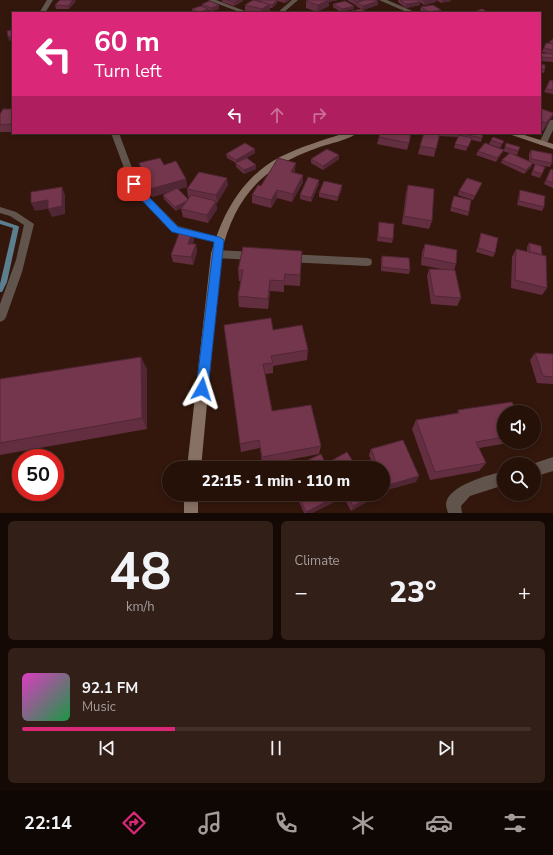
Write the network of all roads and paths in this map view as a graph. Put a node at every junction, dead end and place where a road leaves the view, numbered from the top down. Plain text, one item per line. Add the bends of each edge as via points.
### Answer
1 (50, 0) edge
2 (210, 0) edge
3 (295, 0) edge
4 (382, 0) edge
5 (404, 0) edge
6 (388, 2) junction
7 (43, 12) edge
8 (244, 12) edge
9 (281, 12) edge
10 (412, 12) edge
11 (553, 122) edge
12 (115, 134) edge
13 (350, 134) edge
14 (513, 134) edge
15 (543, 143) junction
16 (553, 147) edge
17 (0, 210) edge
18 (219, 240) junction
19 (216, 254) junction
20 (264, 256) edge
21 (280, 257) edge
22 (367, 262) dead end
23 (0, 317) edge
24 (195, 461) edge
25 (553, 464) edge
26 (541, 468) edge
27 (497, 480) edge
28 (191, 501) edge
29 (191, 513) edge
30 (455, 513) edge

1 - 7 street
2 - 8 street
3 - 9 street
4 - 6 street
5 - 6 street
6 - 10 street
11 - 15 street
12 - 18 street via 139,192 175,229
13 - 18 main road via 282,159 259,176 234,206
14 - 15 main road
15 - 16 main road
17 - 23 street via 13,214 29,224 12,289
18 - 19 main road
19 - 20 street
19 - 24 main road
21 - 22 street
25 - 26 street
27 - 30 street via 465,491 453,504
28 - 29 main road

